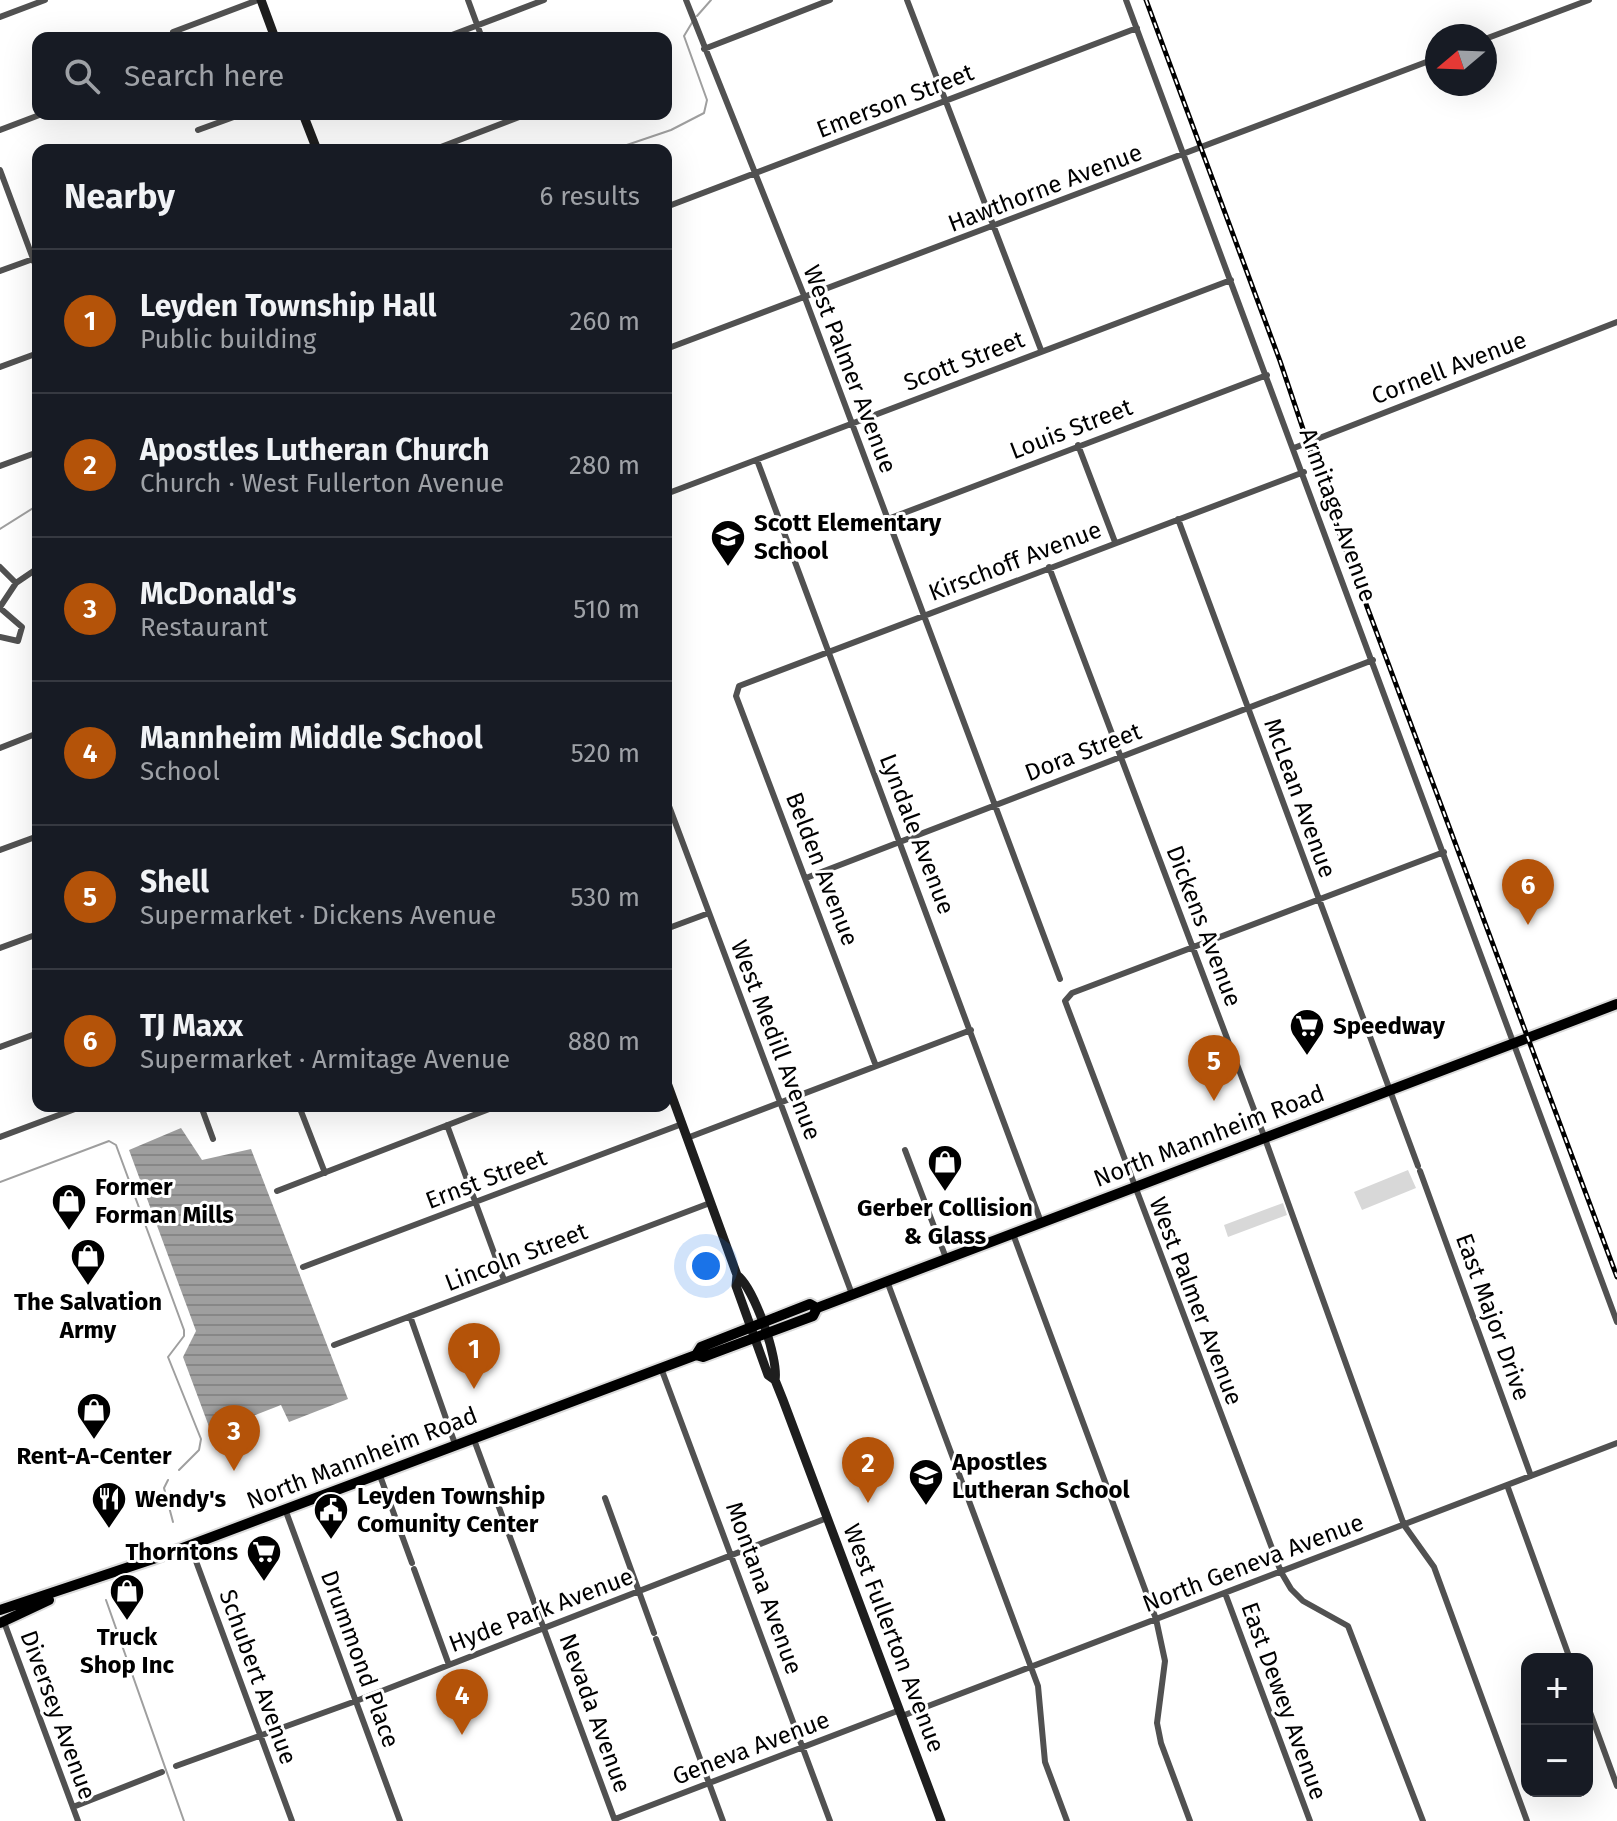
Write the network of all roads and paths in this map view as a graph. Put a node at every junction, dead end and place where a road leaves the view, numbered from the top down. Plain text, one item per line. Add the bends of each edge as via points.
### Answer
1 (45, 0) edge
2 (259, 0) edge
3 (468, 0) edge
4 (544, 0) edge
5 (801, 0) edge
6 (830, 0) edge
7 (907, 0) edge
8 (1126, 0) edge
9 (1589, 0) edge
10 (687, 4) edge
11 (804, 10) junction
12 (0, 17) edge
13 (477, 25) junction
14 (1137, 28) junction
15 (173, 32) dead end
16 (272, 32) edge
17 (459, 32) edge
18 (480, 32) edge
19 (1497, 34) edge
20 (704, 49) junction
21 (1425, 63) edge
22 (946, 101) junction
23 (32, 118) edge
24 (226, 120) edge
25 (305, 120) edge
26 (505, 120) edge
27 (0, 130) edge
28 (198, 130) dead end
29 (315, 144) edge
30 (447, 144) edge
31 (1184, 154) junction
32 (0, 170) edge
33 (754, 173) junction
34 (2, 184) edge
35 (672, 205) edge
36 (995, 226) junction
37 (32, 257) edge
38 (32, 259) edge
39 (0, 271) edge
40 (1231, 280) junction
41 (805, 298) junction
42 (1617, 322) edge
43 (672, 347) edge
44 (1041, 350) junction
45 (32, 355) edge
46 (0, 367) edge
47 (1267, 375) junction
48 (852, 424) junction
49 (1078, 445) junction
50 (1294, 448) junction
51 (32, 454) edge
52 (757, 460) junction
53 (0, 466) edge
54 (1304, 472) junction
55 (672, 492) edge
56 (888, 519) junction
57 (1178, 519) junction
58 (1115, 542) junction
59 (0, 567) edge
60 (1049, 567) junction
61 (32, 572) edge
62 (16, 583) junction
63 (0, 608) edge
64 (924, 615) junction
65 (0, 637) edge
66 (829, 652) junction
67 (1373, 660) junction
68 (739, 686) joint
69 (1248, 708) junction
70 (32, 735) edge
71 (0, 748) edge
72 (1121, 757) junction
73 (996, 805) junction
74 (672, 814) edge
75 (32, 838) edge
76 (900, 842) junction
77 (0, 850) edge
78 (1444, 852) junction
79 (806, 878) junction
80 (1319, 899) junction
81 (709, 913) junction
82 (672, 927) edge
83 (32, 936) edge
84 (1193, 946) junction
85 (0, 948) edge
86 (1060, 979) dead end
87 (1617, 1004) edge
88 (971, 1030) junction
89 (32, 1035) edge
90 (1516, 1042) junction
91 (0, 1047) edge
92 (876, 1066) junction
93 (1390, 1089) junction
94 (672, 1096) edge
95 (781, 1103) junction
96 (67, 1112) edge
97 (203, 1112) edge
98 (301, 1112) edge
99 (481, 1112) edge
100 (682, 1124) junction
101 (447, 1125) junction
102 (1264, 1136) junction
103 (0, 1137) edge
104 (687, 1138) junction
105 (213, 1139) dead end
106 (905, 1150) dead end
107 (325, 1173) junction
108 (1133, 1186) junction
109 (277, 1191) dead end
110 (475, 1202) junction
111 (710, 1203) junction
112 (1041, 1222) junction
113 (1013, 1233) junction
114 (946, 1258) junction
115 (303, 1267) dead end
116 (504, 1280) junction
117 (887, 1281) junction
118 (852, 1294) junction
119 (817, 1308) junction
120 (1615, 1312) edge
121 (410, 1316) junction
122 (1617, 1322) edge
123 (756, 1324) junction
124 (760, 1336) junction
125 (334, 1345) dead end
126 (696, 1355) junction
127 (661, 1368) junction
128 (473, 1437) junction
129 (1617, 1443) edge
130 (455, 1444) junction
131 (379, 1473) junction
132 (1531, 1476) junction
133 (1507, 1485) junction
134 (605, 1498) dead end
135 (285, 1509) junction
136 (827, 1518) junction
137 (1404, 1525) junction
138 (190, 1545) junction
139 (733, 1555) junction
140 (1281, 1572) junction
141 (87, 1582) junction
142 (639, 1591) junction
143 (1225, 1593) junction
144 (0, 1610) edge
145 (1156, 1619) junction
146 (2, 1622) edge
147 (544, 1628) junction
148 (1568, 1653) edge
149 (449, 1665) junction
150 (1031, 1667) junction
151 (356, 1701) junction
152 (901, 1713) junction
153 (1593, 1720) edge
154 (260, 1735) junction
155 (803, 1748) junction
156 (176, 1766) dead end
157 (162, 1772) dead end
158 (709, 1784) junction
159 (1617, 1786) edge
160 (73, 1807) junction
161 (615, 1820) edge
162 (78, 1821) edge
163 (292, 1821) edge
164 (400, 1821) edge
165 (723, 1821) edge
166 (830, 1821) edge
167 (941, 1821) edge
168 (1067, 1821) edge
169 (1190, 1821) edge
170 (1310, 1821) edge
171 (1423, 1821) edge
172 (1527, 1821) edge

1 - 12 street
2 - 15 street
2 - 16 street
3 - 13 street
4 - 13 street
5 - 11 street
6 - 11 street
7 - 22 street
8 - 14 street, Armitage Avenue
9 - 19 street
10 - 20 street, West Palmer Avenue
11 - 20 street
13 - 17 street
13 - 18 street
14 - 22 street, Emerson Street
14 - 31 street, Armitage Avenue
20 - 33 street, West Palmer Avenue
21 - 31 street, Hawthorne Avenue
22 - 33 street, Emerson Street
22 - 36 street
23 - 27 street
24 - 28 street
25 - 29 street
26 - 30 street
31 - 36 street, Hawthorne Avenue
31 - 40 street, Armitage Avenue
32 - 34 street
33 - 35 street, Emerson Street
33 - 41 street, West Palmer Avenue
34 - 37 street
36 - 41 street, Hawthorne Avenue
36 - 44 street
38 - 39 street
40 - 44 street, Scott Street
40 - 47 street, Armitage Avenue
41 - 43 street, Hawthorne Avenue
41 - 48 street, West Palmer Avenue
42 - 50 street, Cornell Avenue
44 - 48 street, Scott Street
45 - 46 street
47 - 49 street, Louis Street
47 - 50 street, Armitage Avenue
48 - 52 street, Scott Street
48 - 56 street, West Palmer Avenue
49 - 56 street, Louis Street
49 - 58 street
50 - 54 street, Armitage Avenue
51 - 53 street
52 - 55 street, Scott Street
52 - 66 street, Lyndale Avenue
54 - 57 street, Kirschoff Avenue
54 - 67 street, Armitage Avenue
56 - 64 street, West Palmer Avenue
57 - 58 street, Kirschoff Avenue
57 - 69 street, McLean Avenue
58 - 60 street, Kirschoff Avenue
59 - 62 street
60 - 64 street, Kirschoff Avenue
60 - 72 street, Dickens Avenue
61 - 62 street
62 - 63 street
63 - 65 street via 22,627 18,641
64 - 66 street, Kirschoff Avenue
64 - 73 street, West Palmer Avenue
66 - 68 street, Kirschoff Avenue
66 - 76 street, Lyndale Avenue
67 - 69 street, Dora Street
67 - 78 street, Armitage Avenue
68 - 79 street, Belden Avenue via 736,696
69 - 72 street, Dora Street
69 - 80 street, McLean Avenue
70 - 71 street
72 - 73 street, Dora Street
72 - 84 street, Dickens Avenue
73 - 76 street, Dora Street
73 - 86 street, West Palmer Avenue
74 - 81 street, West Medill Avenue
75 - 77 street
76 - 79 street, Dora Street
76 - 88 street, Lyndale Avenue
78 - 80 street
78 - 90 street, Armitage Avenue
79 - 92 street, Belden Avenue
80 - 84 street
80 - 93 street, McLean Avenue
81 - 82 street
81 - 95 street, West Medill Avenue
83 - 85 street
84 - 102 street, Dickens Avenue
84 - 108 street, West Palmer Avenue via 1066,998 1065,1009
87 - 90 main road, North Mannheim Road
88 - 92 street
88 - 112 street, Lyndale Avenue
89 - 91 street
90 - 93 main road, North Mannheim Road
90 - 120 street, Armitage Avenue
92 - 95 street
93 - 102 main road, North Mannheim Road
93 - 132 street, East Major Drive
94 - 100 street, West Fullerton Avenue
95 - 104 street
95 - 118 street, West Medill Avenue
96 - 103 street
97 - 105 street
98 - 107 street
99 - 101 street
100 - 104 street, West Fullerton Avenue
100 - 110 street, Ernst Street
101 - 107 street
101 - 110 street
102 - 108 main road, North Mannheim Road
102 - 137 street, Dickens Avenue
104 - 111 street, West Fullerton Avenue
106 - 114 street
107 - 109 street
108 - 112 main road, North Mannheim Road
108 - 140 street, West Palmer Avenue
110 - 115 street, Ernst Street
110 - 116 street
111 - 116 street, Lincoln Street
111 - 123 street, West Fullerton Avenue via 737,1275 736,1286
112 - 113 main road, North Mannheim Road
113 - 114 main road, North Mannheim Road
113 - 145 street
114 - 117 main road, North Mannheim Road
116 - 121 street, Lincoln Street
117 - 118 main road, North Mannheim Road
117 - 150 street
118 - 119 main road, North Mannheim Road
119 - 123 main road, North Mannheim Road via 810,1304
119 - 124 main road, North Mannheim Road via 813,1316
120 - 122 street, Armitage Avenue
121 - 125 street, Lincoln Street
121 - 130 street
123 - 124 street, West Fullerton Avenue
123 - 126 main road, North Mannheim Road via 701,1347
124 - 126 main road, North Mannheim Road
124 - 136 street, West Fullerton Avenue via 777,1368 775,1380
126 - 127 main road, North Mannheim Road
127 - 128 main road, North Mannheim Road
127 - 139 street, Montana Avenue
128 - 130 main road, North Mannheim Road
128 - 147 street, Nevada Avenue
129 - 132 street, North Geneva Avenue
130 - 131 main road, North Mannheim Road
131 - 135 main road, North Mannheim Road
131 - 149 street
132 - 133 street, North Geneva Avenue
133 - 137 street, North Geneva Avenue
133 - 148 street
134 - 142 street
135 - 138 main road, North Mannheim Road
135 - 151 street, Drummond Place
136 - 139 street, Hyde Park Avenue
136 - 152 street, West Fullerton Avenue
137 - 140 street, North Geneva Avenue
137 - 172 street, Dickens Avenue via 1434,1567
138 - 141 main road, North Mannheim Road
138 - 154 street, Schubert Avenue
139 - 142 street, Hyde Park Avenue
139 - 155 street, Montana Avenue
140 - 143 street, North Geneva Avenue
140 - 171 street, West Palmer Avenue via 1303,1601 1348,1626
141 - 144 main road, North Mannheim Road
141 - 146 main road, North Mannheim Road
142 - 147 street, Hyde Park Avenue
142 - 158 street
143 - 145 street, North Geneva Avenue
143 - 170 street, East Dewey Avenue
145 - 150 street, North Geneva Avenue
145 - 169 street via 1165,1661 1157,1723
146 - 160 street, Diversey Avenue
147 - 149 street, Hyde Park Avenue
147 - 161 street, Nevada Avenue
149 - 151 street, Hyde Park Avenue
150 - 152 street, North Geneva Avenue
150 - 168 street via 1040,1700 1045,1762
151 - 154 street, Hyde Park Avenue
151 - 164 street, Drummond Place
152 - 155 street, Geneva Avenue
152 - 167 street, West Fullerton Avenue
153 - 159 street
154 - 156 street, Hyde Park Avenue
154 - 163 street, Schubert Avenue
155 - 158 street, Geneva Avenue
155 - 166 street, Montana Avenue
157 - 160 street
158 - 161 street, Geneva Avenue
158 - 165 street
160 - 162 street, Diversey Avenue

